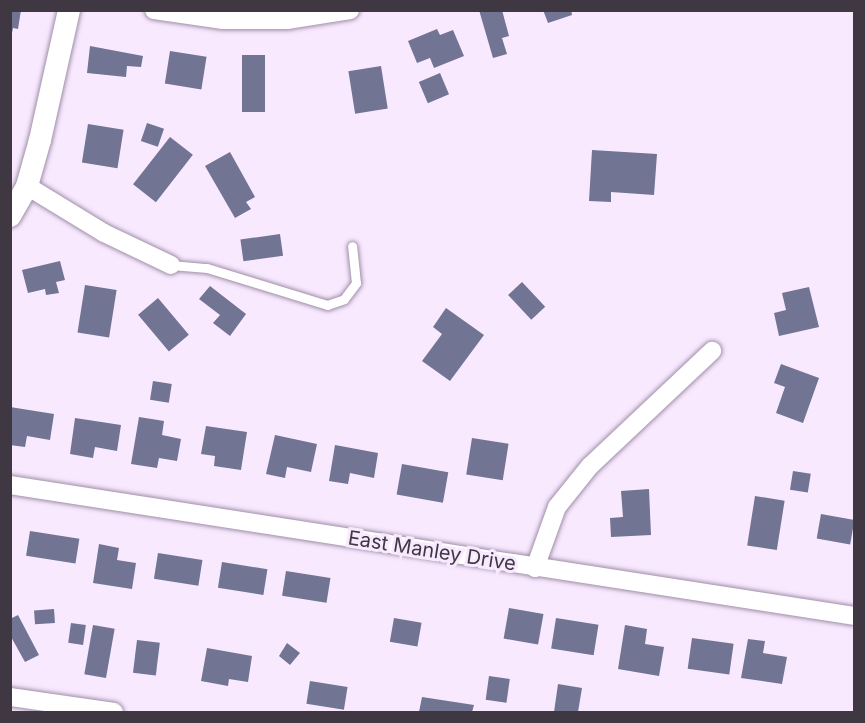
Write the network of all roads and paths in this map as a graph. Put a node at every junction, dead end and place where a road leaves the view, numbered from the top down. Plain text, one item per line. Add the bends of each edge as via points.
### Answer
1 (69, 10) edge
2 (154, 10) edge
3 (350, 10) edge
4 (27, 186) junction
5 (10, 216) edge
6 (352, 246) dead end
7 (171, 265) joint
8 (712, 351) dead end
9 (10, 485) edge
10 (536, 568) junction
11 (855, 616) edge
12 (10, 697) edge
13 (42, 707) edge
14 (114, 712) edge

1 - 4 street
2 - 3 street via 223,20 266,20
4 - 5 street
4 - 7 street via 104,233
6 - 7 lane via 356,283 344,299 327,305 207,268
8 - 10 street via 657,399 583,474 557,507
9 - 10 street, East Manley Drive
10 - 11 street, East Manley Drive
12 - 13 street
13 - 14 street

